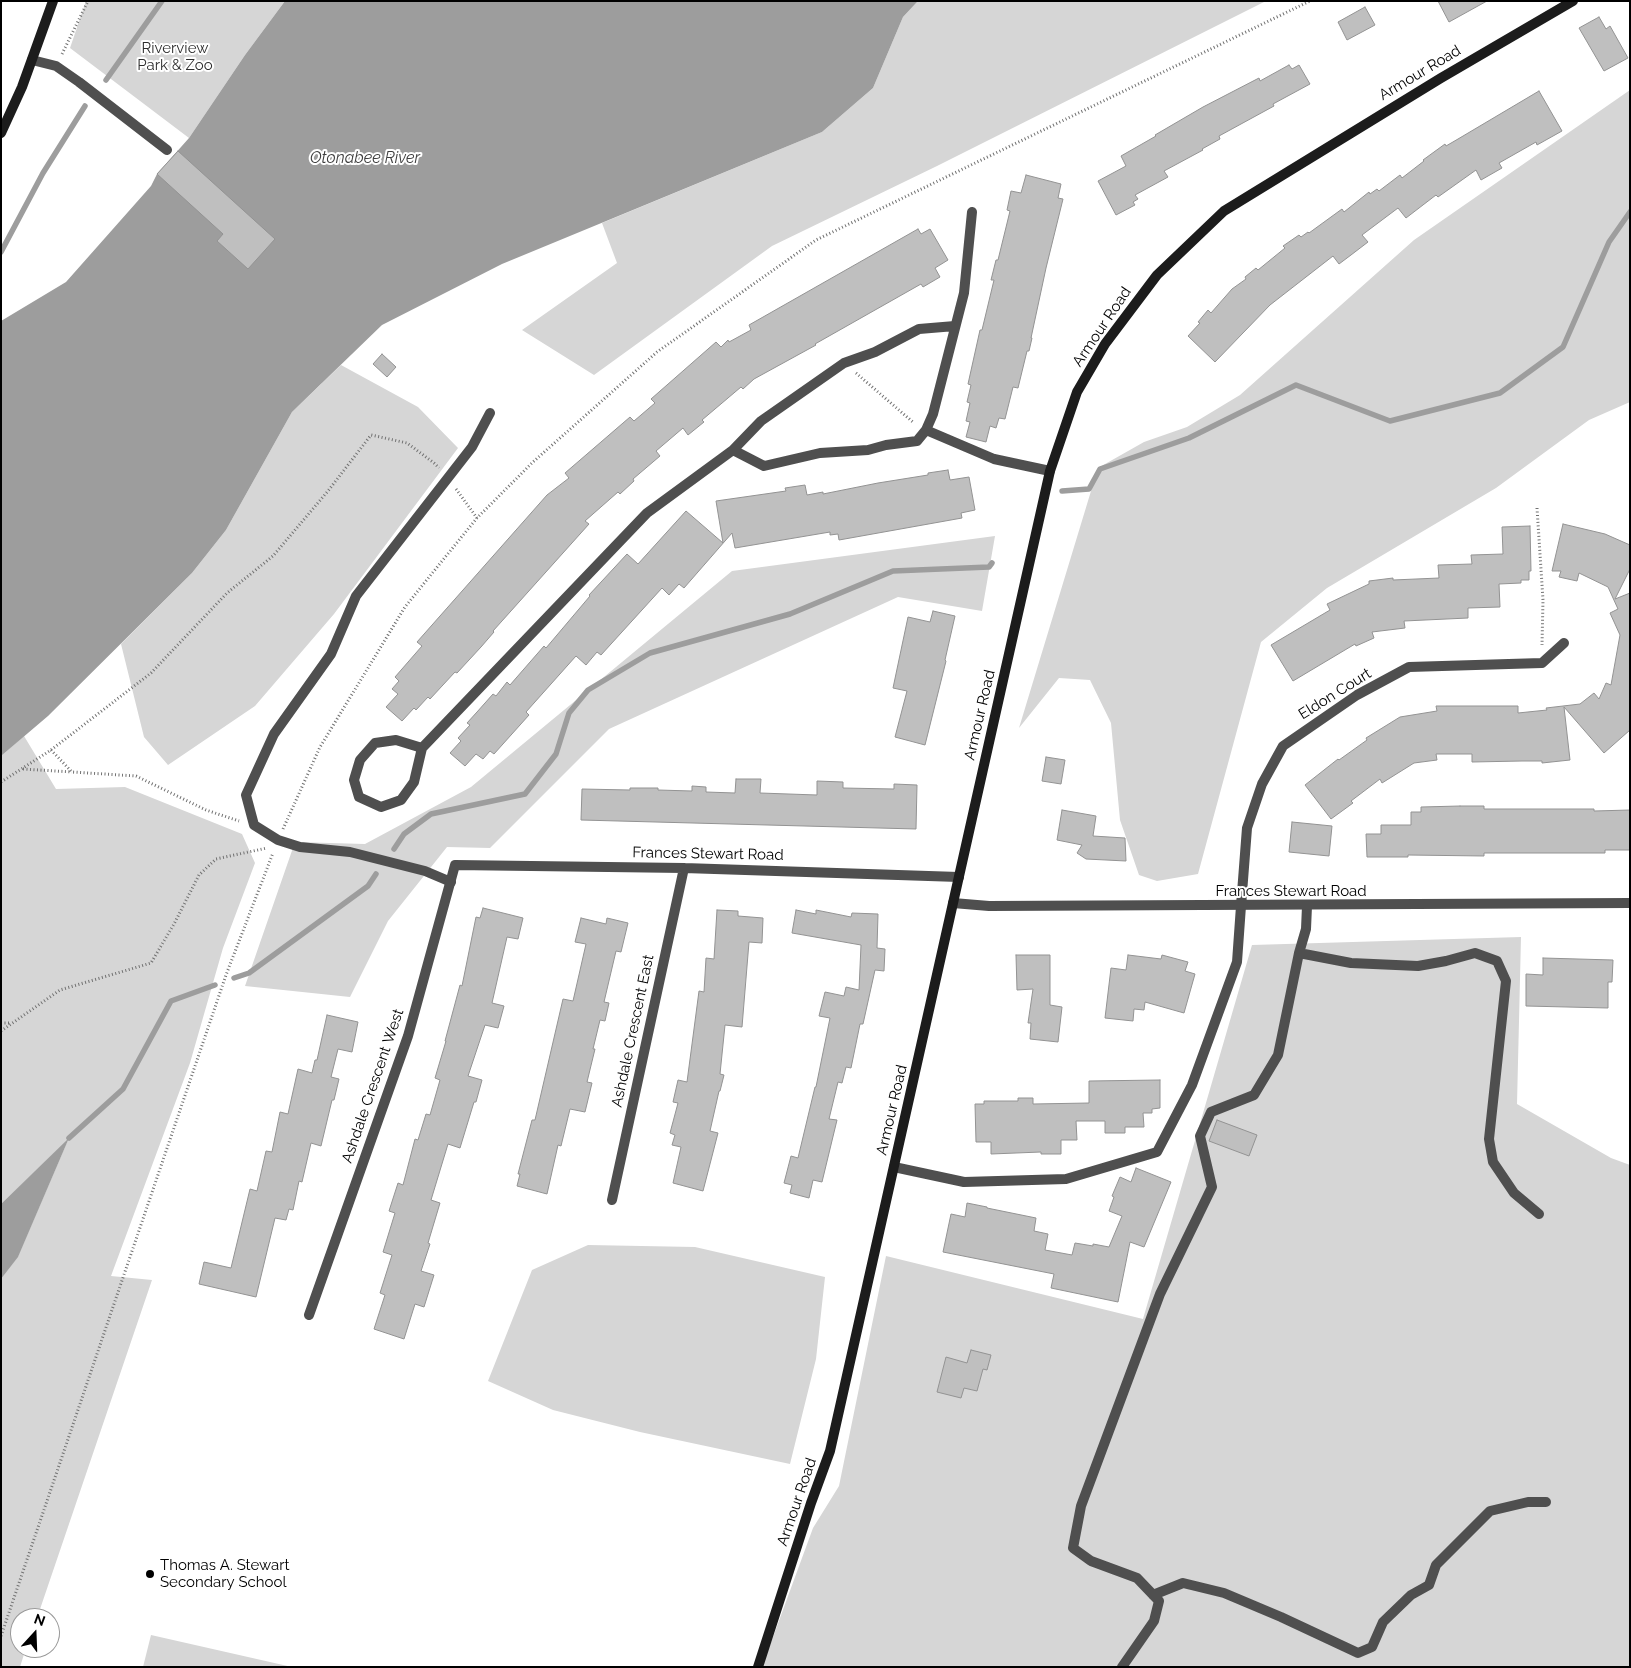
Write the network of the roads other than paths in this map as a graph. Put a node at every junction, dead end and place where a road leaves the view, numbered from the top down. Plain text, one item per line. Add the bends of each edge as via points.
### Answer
1 (53, 1) edge
2 (1573, 1) edge
3 (32, 60) junction
4 (1, 133) edge
5 (167, 150) dead end
6 (972, 212) dead end
7 (955, 326) junction
8 (490, 413) dead end
9 (926, 430) junction
10 (733, 450) junction
11 (1050, 470) junction
12 (1564, 643) dead end
13 (422, 748) junction
14 (455, 865) joint
15 (684, 868) junction
16 (959, 877) junction
17 (451, 882) junction
18 (953, 903) junction
19 (1630, 903) edge
20 (1241, 906) junction
21 (1308, 906) junction
22 (1300, 953) junction
23 (894, 1167) junction
24 (612, 1200) dead end
25 (1539, 1214) dead end
26 (309, 1315) dead end
27 (1546, 1502) dead end
28 (1153, 1595) junction
29 (758, 1667) edge
30 (1122, 1667) edge

1 - 3 main road
2 - 11 main road, Armour Road via 1224,211 1156,275 1105,344 1077,392
3 - 4 main road
3 - 5 street via 56,66
6 - 7 street via 964,293
7 - 9 street
7 - 10 street via 919,329 875,352 844,363 761,421
8 - 17 street via 472,447 356,596 331,654 274,734 246,796 254,825 278,840 300,847 350,852 424,871
9 - 10 street via 917,441 868,450 820,453 764,466
9 - 11 street via 994,459
10 - 13 street via 647,513
11 - 16 main road, Armour Road
12 - 20 street, Eldon Court via 1542,663 1410,668 1356,696 1283,746 1262,784 1247,828
13 - 13 street via 396,740 375,743 360,760 354,780 359,798 381,806 401,800 414,782
14 - 15 street, Frances Stewart Road
14 - 17 street, Ashdale Crescent West
15 - 16 street, Frances Stewart Road
15 - 24 street, Ashdale Crescent East
16 - 18 main road, Armour Road
17 - 26 street, Ashdale Crescent West via 408,1036
18 - 20 street, Frances Stewart Road via 989,906
18 - 23 main road, Armour Road
19 - 21 street, Frances Stewart Road
20 - 21 street, Frances Stewart Road
20 - 23 street, Eldon Court via 1237,962 1192,1085 1157,1152 1066,1179 964,1182
21 - 22 street
22 - 25 street via 1351,963 1418,966 1475,953 1496,961 1506,981 1489,1139 1494,1162 1514,1193
22 - 28 street via 1278,1055 1254,1095 1211,1112 1200,1136 1212,1187 1160,1294 1080,1506 1073,1548 1091,1561 1137,1578
23 - 29 main road, Armour Road via 830,1451
27 - 28 street via 1528,1502 1490,1511 1436,1565 1429,1585 1411,1595 1383,1622 1372,1647 1358,1652 1205,1587 1183,1583
28 - 30 street via 1159,1601 1154,1621

